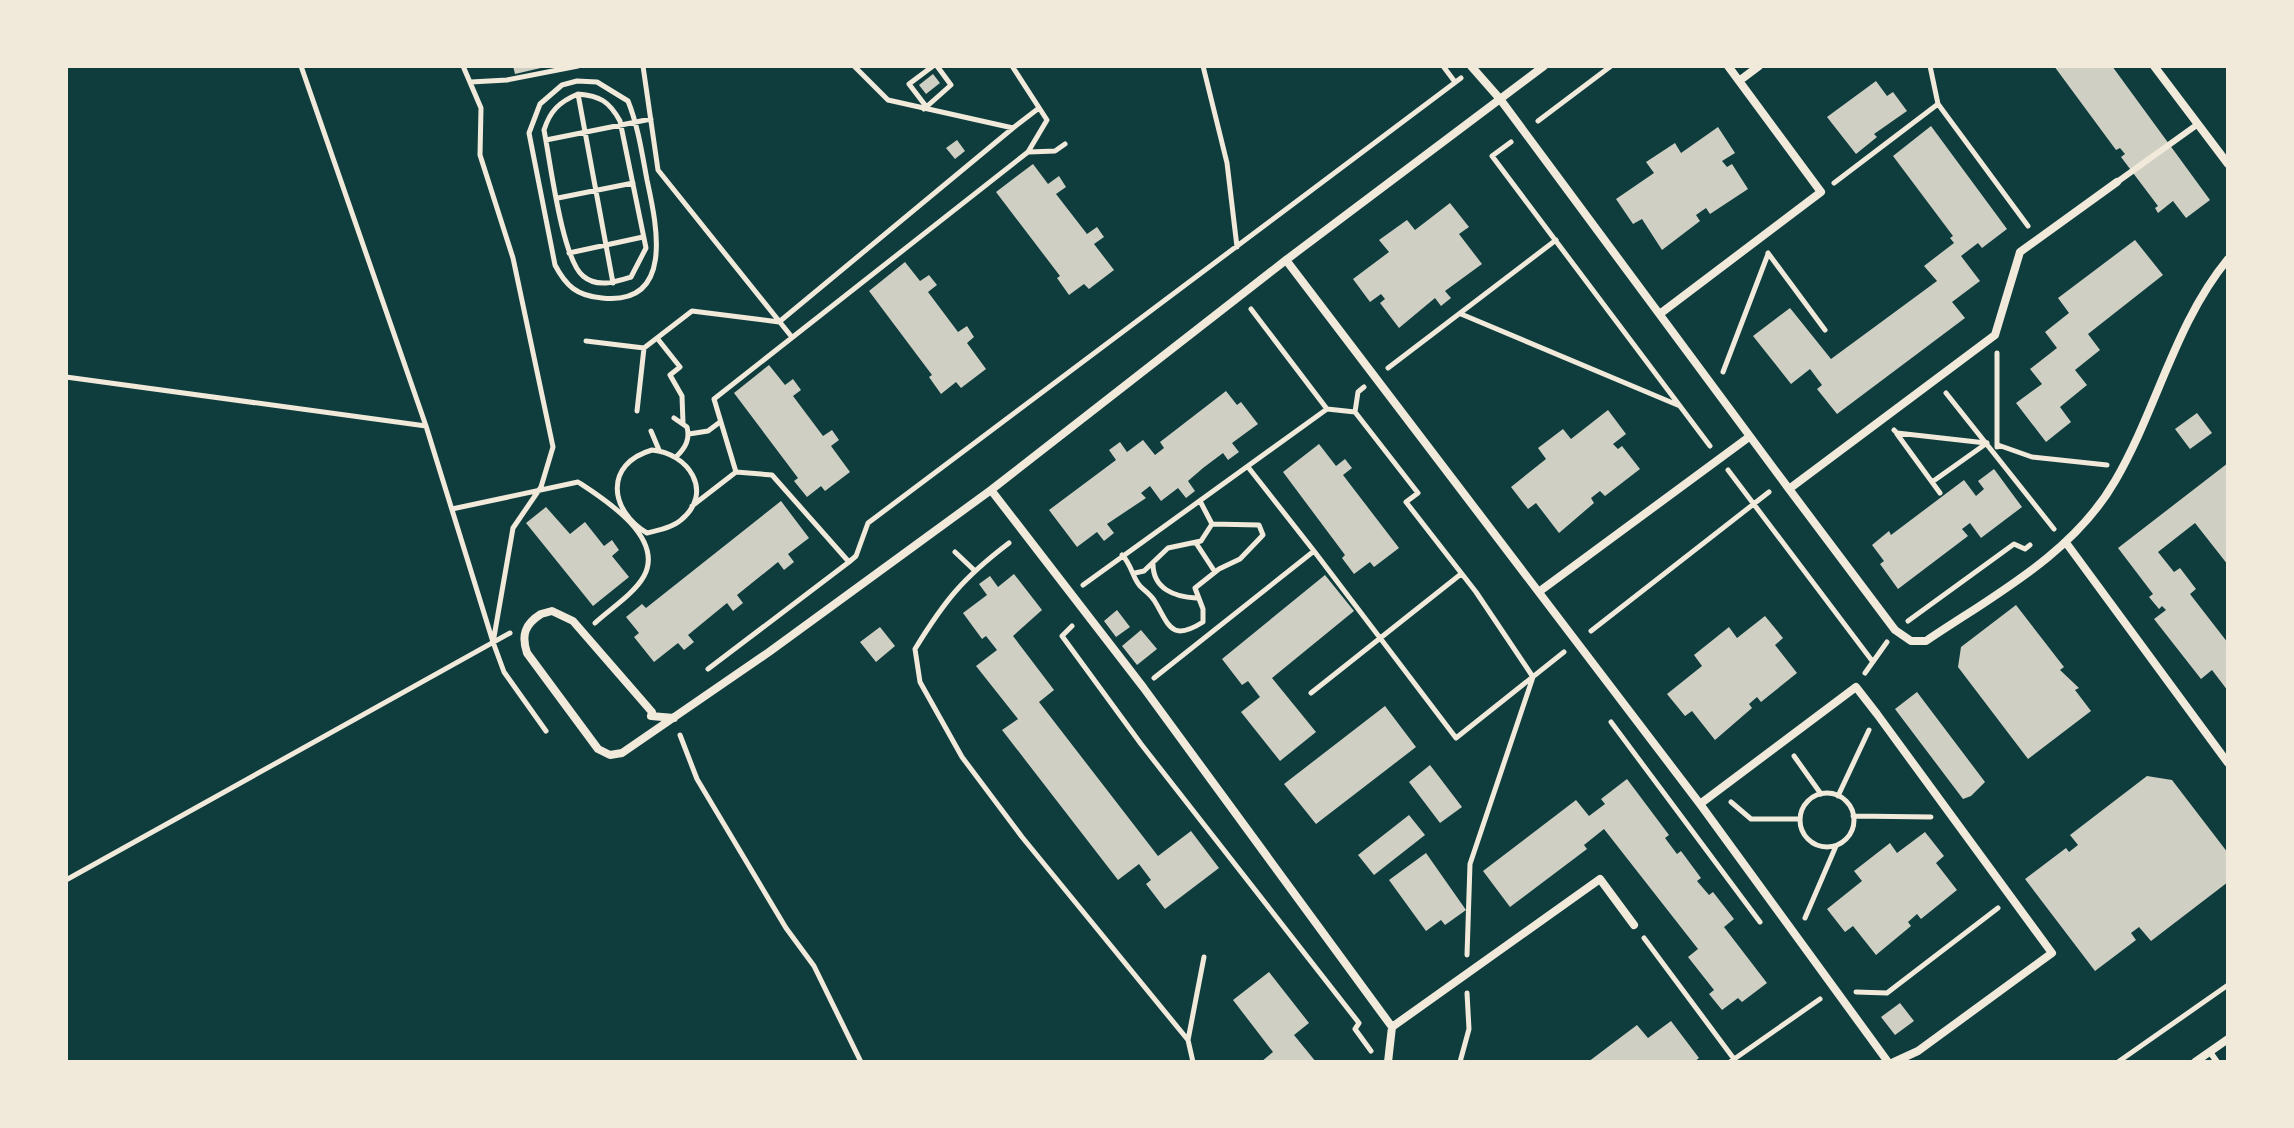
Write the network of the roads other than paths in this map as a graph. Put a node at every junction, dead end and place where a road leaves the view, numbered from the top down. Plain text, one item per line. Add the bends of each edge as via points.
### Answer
1 (1471, 66) edge
2 (1544, 66) edge
3 (1728, 66) edge
4 (1759, 66) edge
5 (2154, 66) edge
6 (1739, 81) junction
7 (1500, 99) junction
8 (2198, 124) junction
9 (2228, 164) edge
10 (2117, 182) joint
11 (2228, 259) edge
12 (1286, 260) junction
13 (1661, 313) junction
14 (1749, 437) junction
15 (1789, 489) junction
16 (991, 490) junction
17 (2067, 544) junction
18 (1540, 591) junction
19 (674, 718) junction
20 (2228, 763) edge
21 (1700, 804) junction
22 (1634, 925) road end
23 (1392, 1027) junction
24 (2228, 1039) edge
25 (2210, 1052) junction
26 (1388, 1062) edge
27 (1888, 1062) edge
28 (1894, 1062) edge
29 (2195, 1062) edge
30 (2217, 1062) edge

1 - 7 street
2 - 7 street
3 - 6 street
4 - 6 street
5 - 8 street
6 - 13 street via 1821,192
7 - 12 street
7 - 13 street
8 - 9 street
8 - 10 lane
10 - 15 street via 2020,252 1995,335
11 - 17 street via 2205,287 2115,482
12 - 16 street
12 - 18 street
13 - 14 street
14 - 15 street
14 - 18 street
15 - 17 street via 1895,630 1911,641 1926,641
16 - 19 street
16 - 23 street
17 - 20 street
18 - 21 street
19 - 19 street via 651,716 573,621 552,611 531,620 523,641 527,653 598,749 622,753
21 - 27 street
21 - 28 street via 1856,687 1877,714 2052,953 1918,1051
22 - 23 street via 1600,879
23 - 26 street
24 - 25 street
25 - 29 street
25 - 30 lane

